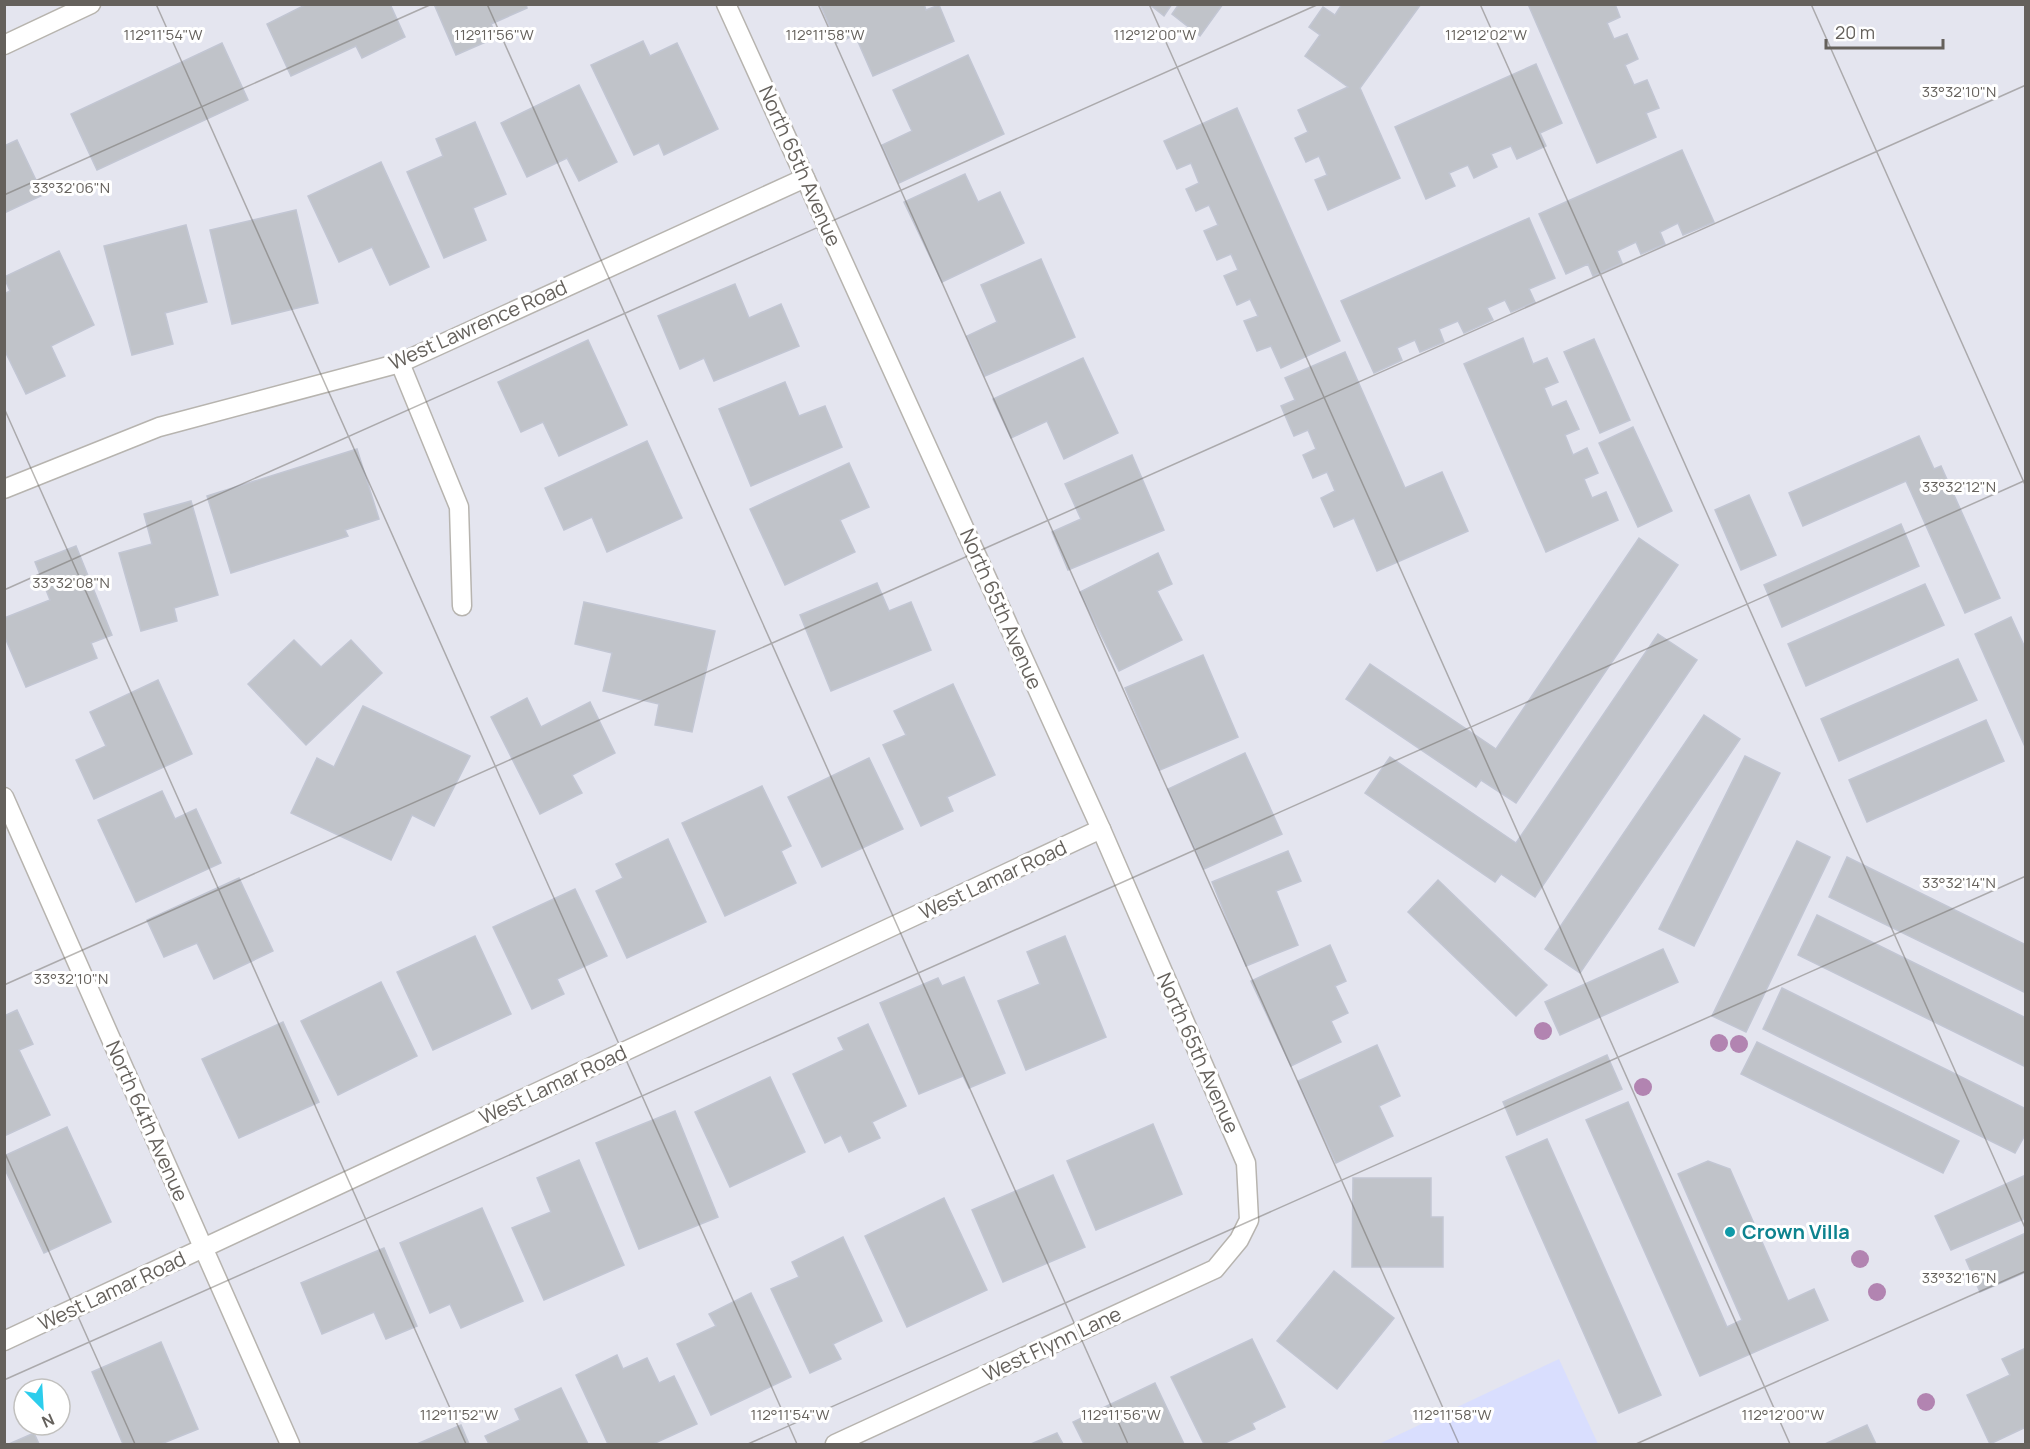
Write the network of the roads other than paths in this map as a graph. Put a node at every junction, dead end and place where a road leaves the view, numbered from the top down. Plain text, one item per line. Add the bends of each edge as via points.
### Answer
1 (91, 4) edge
2 (726, 4) edge
3 (4, 45) edge
4 (805, 177) junction
5 (400, 363) junction
6 (4, 489) edge
7 (462, 606) dead end
8 (6, 807) edge
9 (1101, 829) junction
10 (1249, 1220) joint
11 (204, 1248) junction
12 (4, 1341) edge
13 (290, 1444) edge
14 (835, 1444) edge

1 - 3 street
2 - 4 street, North 65th Avenue
4 - 5 street, West Lawrence Road
4 - 9 street, North 65th Avenue
5 - 6 street, West Lawrence Road via 159,427
5 - 7 street via 459,507
8 - 11 street, North 64th Avenue
9 - 10 street, North 65th Avenue via 1246,1163
9 - 11 street, West Lamar Road
10 - 14 street, West Flynn Lane via 1239,1240 1215,1269
11 - 12 street, West Lamar Road
11 - 13 street, North 64th Avenue

